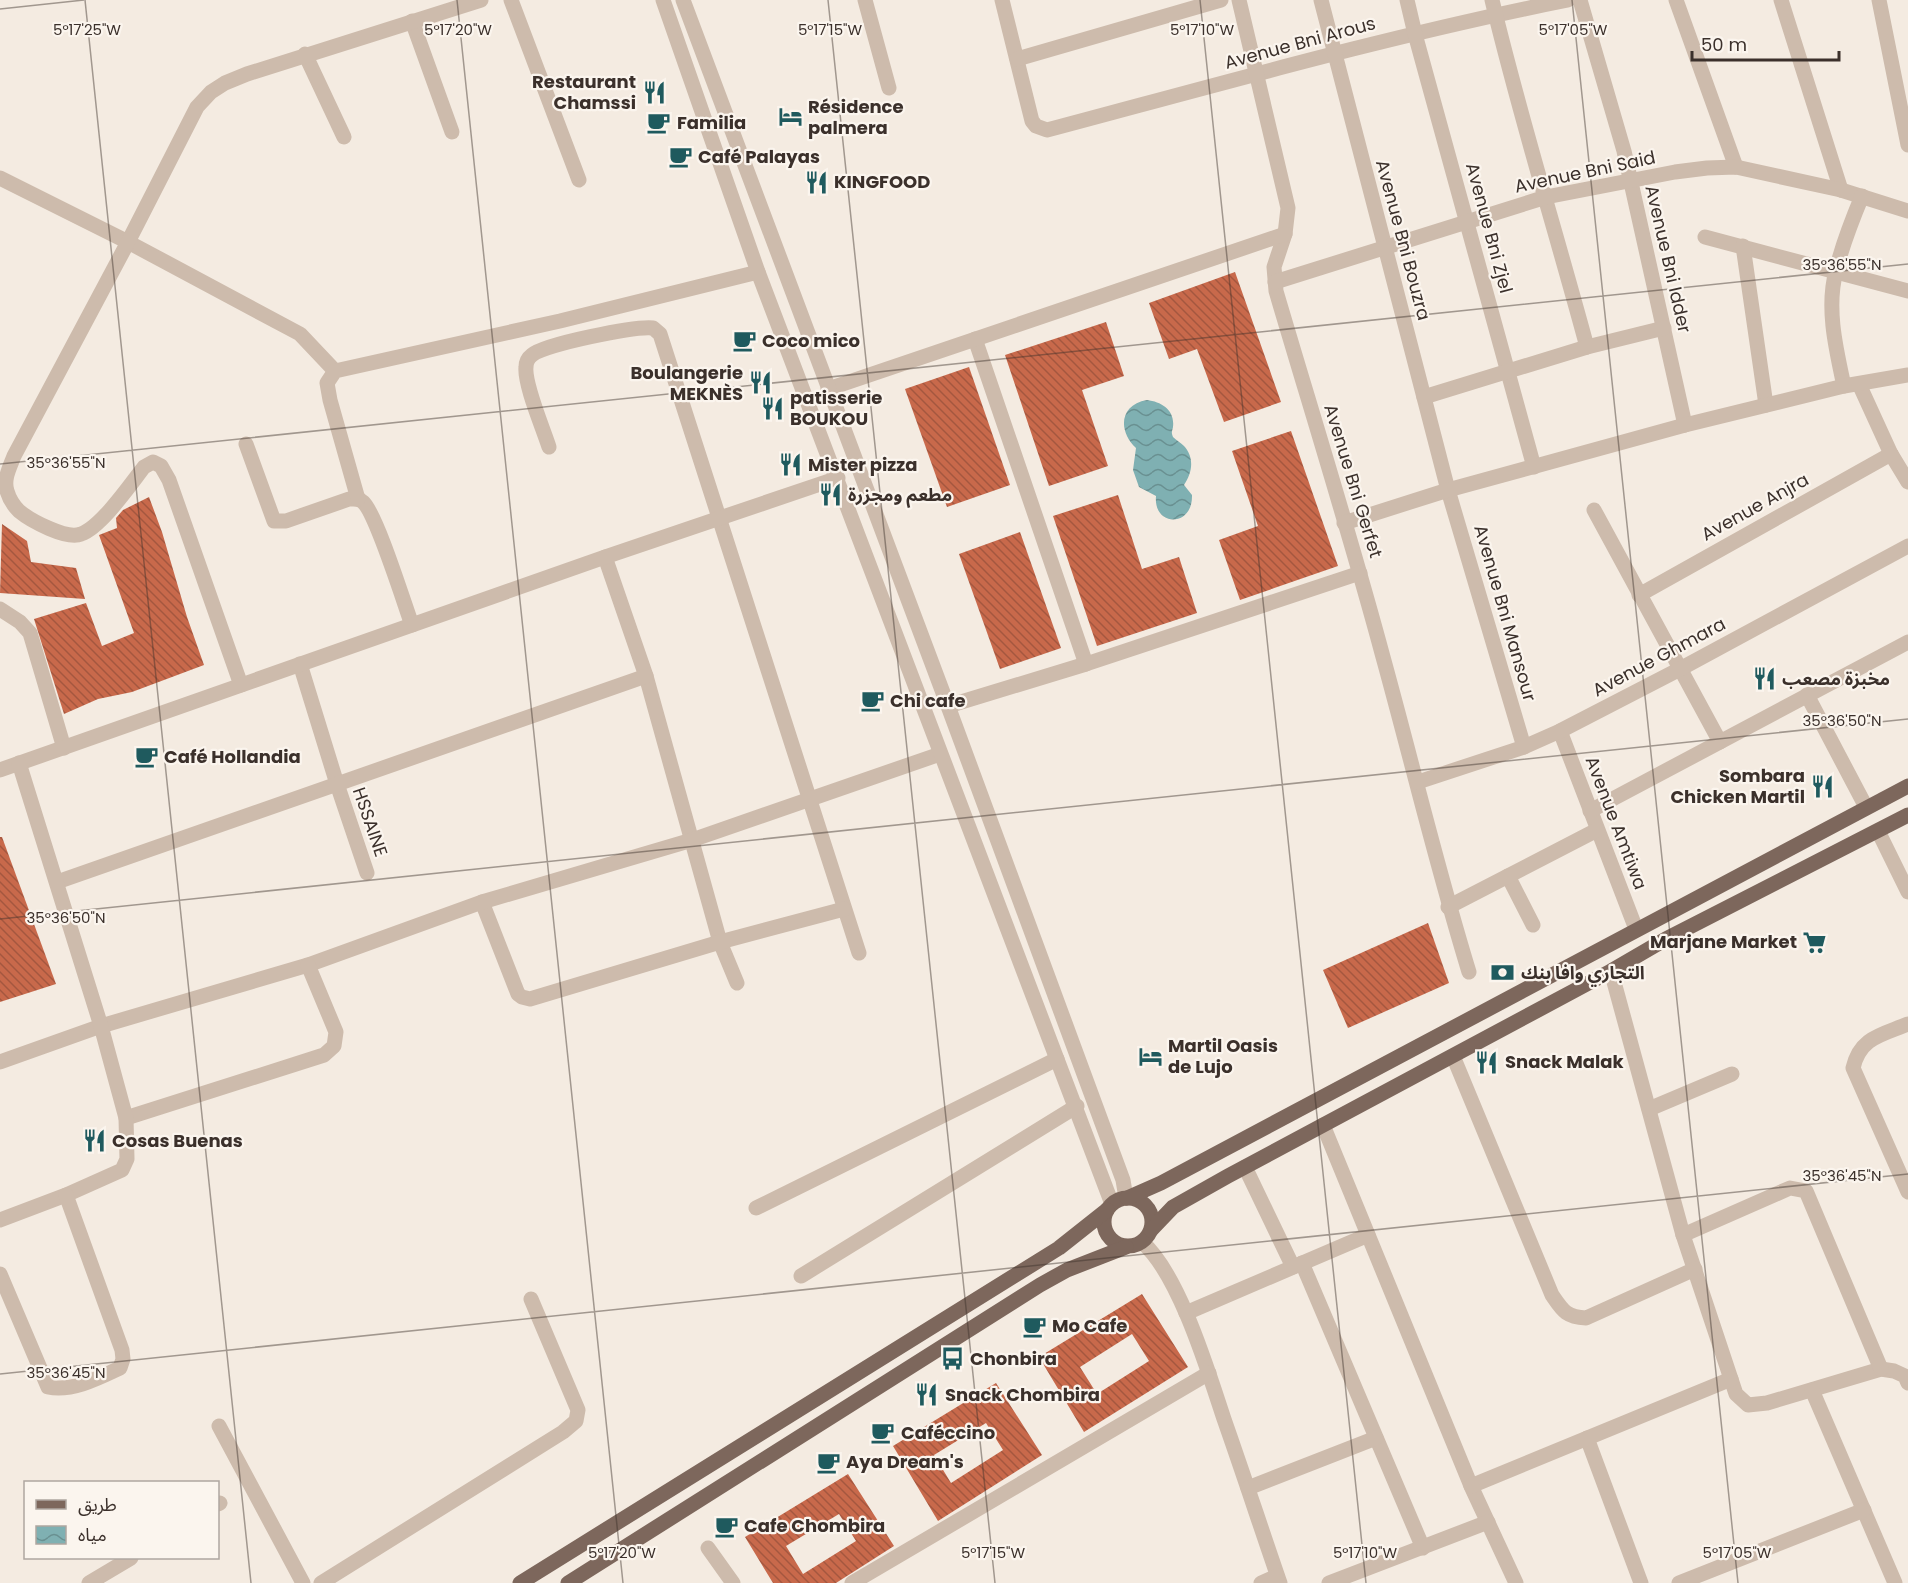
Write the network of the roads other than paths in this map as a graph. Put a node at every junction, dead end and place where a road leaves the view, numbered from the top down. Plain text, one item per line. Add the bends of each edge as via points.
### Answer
1 (481, 0) edge
2 (511, 0) edge
3 (663, 0) edge
4 (682, 0) edge
5 (865, 0) edge
6 (1002, 0) edge
7 (1221, 0) edge
8 (1239, 0) edge
9 (1321, 0) edge
10 (1407, 0) edge
11 (1568, 0) edge
12 (1580, 0) edge
13 (1676, 0) edge
14 (1781, 0) edge
15 (1879, 0) edge
16 (1494, 7) edge
17 (412, 21) junction
18 (1415, 34) junction
19 (1333, 53) junction
20 (305, 54) junction
21 (1017, 59) junction
22 (1257, 74) junction
23 (889, 88) dead end
24 (452, 132) dead end
25 (344, 137) dead end
26 (1908, 145) edge
27 (1736, 167) junction
28 (0, 178) edge
29 (579, 180) dead end
30 (1630, 181) junction
31 (1841, 190) junction
32 (1862, 196) junction
33 (1546, 197) junction
34 (1908, 211) edge
35 (1467, 221) junction
36 (1285, 234) junction
37 (1705, 237) dead end
38 (128, 242) junction
39 (1743, 246) junction
40 (1386, 247) junction
41 (758, 272) junction
42 (1835, 272) junction
43 (1275, 282) junction
44 (1908, 291) edge
45 (1664, 328) junction
46 (975, 339) junction
47 (1587, 347) junction
48 (335, 371) junction
49 (1508, 372) junction
50 (1908, 375) edge
51 (1852, 385) junction
52 (828, 389) junction
53 (1424, 397) junction
54 (1766, 405) junction
55 (1685, 424) junction
56 (246, 444) dead end
57 (549, 447) dead end
58 (1891, 454) junction
59 (1534, 467) junction
60 (838, 478) junction
61 (1908, 482) edge
62 (1448, 490) junction
63 (3, 493) edge
64 (358, 499) junction
65 (1594, 510) dead end
66 (720, 519) junction
67 (1344, 523) junction
68 (1908, 546) edge
69 (605, 557) junction
70 (1360, 573) junction
71 (1639, 595) junction
72 (0, 609) edge
73 (412, 624) junction
74 (1908, 642) edge
75 (300, 664) junction
76 (1086, 664) junction
77 (1680, 669) junction
78 (646, 676) junction
79 (241, 685) junction
80 (1807, 695) junction
81 (948, 706) junction
82 (1560, 731) junction
83 (1720, 742) junction
84 (1524, 747) junction
85 (64, 748) junction
86 (940, 754) junction
87 (19, 764) junction
88 (0, 770) edge
89 (1418, 782) junction
90 (337, 784) junction
91 (1908, 786) edge
92 (811, 799) junction
93 (1866, 807) junction
94 (1590, 811) junction
95 (1908, 815) edge
96 (1597, 830) junction
97 (1878, 831) junction
98 (692, 840) junction
99 (367, 873) dead end
100 (1508, 876) junction
101 (57, 882) junction
102 (1908, 892) edge
103 (482, 902) junction
104 (1449, 907) junction
105 (844, 909) junction
106 (1533, 925) dead end
107 (1636, 929) junction
108 (720, 942) junction
109 (859, 953) dead end
110 (308, 965) junction
111 (1611, 971) junction
112 (1469, 972) dead end
113 (737, 983) dead end
114 (1908, 1024) edge
115 (101, 1026) junction
116 (1454, 1056) junction
117 (1057, 1059) junction
118 (0, 1062) edge
119 (1732, 1074) dead end
120 (1077, 1106) junction
121 (1649, 1109) junction
122 (126, 1118) junction
123 (1323, 1125) junction
124 (1245, 1167) junction
125 (1908, 1192) edge
126 (66, 1196) junction
127 (1118, 1202) junction
128 (756, 1208) dead end
129 (0, 1220) edge
130 (1368, 1234) junction
131 (1683, 1235) junction
132 (1147, 1236) junction
133 (1126, 1247) junction
134 (1297, 1265) junction
135 (1695, 1269) junction
136 (0, 1274) edge
137 (801, 1276) dead end
138 (531, 1299) dead end
139 (1186, 1313) junction
140 (1881, 1369) junction
141 (1209, 1373) junction
142 (1731, 1379) junction
143 (1908, 1383) edge
144 (1812, 1390) junction
145 (219, 1426) dead end
146 (1376, 1438) junction
147 (1587, 1438) junction
148 (1471, 1486) junction
149 (1248, 1488) junction
150 (1864, 1510) junction
151 (1488, 1522) junction
152 (708, 1548) dead end
153 (1423, 1548) junction
154 (128, 1559) edge
155 (1370, 1576) edge
156 (1279, 1579) edge
157 (89, 1583) edge
158 (303, 1583) edge
159 (321, 1583) edge
160 (520, 1583) edge
161 (568, 1583) edge
162 (733, 1583) edge
163 (852, 1583) edge
164 (1261, 1583) edge
165 (1329, 1583) edge
166 (1516, 1583) edge
167 (1641, 1583) edge
168 (1679, 1583) edge
169 (1895, 1583) edge

1 - 17 street
2 - 29 street
3 - 41 street
4 - 52 street
5 - 23 street
6 - 21 street
7 - 21 street
8 - 22 street, Avenue Bni Gerfet
9 - 19 street, Avenue Bni Bouzra
10 - 18 street, Avenue Bni Zjel
11 - 16 street, Avenue Bni Arous
12 - 30 street, Avenue Bni Idder
13 - 27 street
14 - 31 street
15 - 26 street
16 - 18 street, Avenue Bni Arous
16 - 33 street via 1516,100
17 - 20 street
17 - 24 street
18 - 19 street, Avenue Bni Arous
18 - 35 street, Avenue Bni Zjel
19 - 22 street, Avenue Bni Arous
19 - 40 street, Avenue Bni Bouzra
20 - 25 street
20 - 38 street via 210,92 196,107
21 - 22 street, Avenue Bni Arous via 1032,121 1043,129
22 - 36 street, Avenue Bni Gerfet via 1288,208
27 - 30 street, Avenue Bni Said via 1675,172
27 - 31 street, Avenue Bni Said
28 - 38 street
30 - 33 street, Avenue Bni Said
30 - 45 street, Avenue Bni Idder
31 - 32 street, Avenue Bni Said
32 - 34 street, Avenue Bni Said
32 - 42 street
33 - 35 street, Avenue Bni Said
33 - 47 street
35 - 40 street, Avenue Bni Said
35 - 49 street, Avenue Bni Zjel
36 - 43 street, Avenue Bni Gerfet via 1274,267
36 - 46 street
37 - 39 street
38 - 48 street via 300,334
38 - 63 street via 14,456
39 - 42 street
39 - 54 street
40 - 43 street, Avenue Bni Said
40 - 53 street, Avenue Bni Bouzra
41 - 48 street
41 - 60 street
42 - 44 street
42 - 51 street via 1833,323
43 - 67 street, Avenue Bni Gerfet
45 - 47 street
45 - 55 street, Avenue Bni Idder
46 - 52 street
46 - 76 street
47 - 49 street
48 - 64 street via 327,383 330,400
49 - 53 street
49 - 59 street, Avenue Bni Zjel
50 - 51 street
51 - 54 street
51 - 58 street
52 - 81 street
53 - 62 street, Avenue Bni Bouzra
54 - 55 street
55 - 59 street
56 - 64 street via 274,521 286,521 334,503
57 - 66 street via 526,376 531,355 634,328 652,328 660,334
58 - 61 street
58 - 71 street, Avenue Anjra
59 - 62 street
60 - 66 street
60 - 86 street
62 - 67 street
62 - 84 street, Avenue Bni Mansour
63 - 79 street via 18,510 73,537 96,525 149,463 161,466
64 - 73 street via 364,502 379,532
65 - 71 street
66 - 69 street
66 - 92 street
67 - 70 street, Avenue Bni Gerfet
68 - 77 street, Avenue Ghmara
69 - 73 street
69 - 78 street
70 - 76 street
70 - 89 street, Avenue Bni Gerfet
71 - 77 street
72 - 85 street via 30,633
73 - 75 street
74 - 80 street
75 - 79 street
75 - 90 street, HSSAINE
76 - 81 street
77 - 82 street, Avenue Ghmara
77 - 83 street
78 - 90 street
78 - 98 street
79 - 85 street
80 - 83 street
80 - 93 street
81 - 127 street via 1123,1180
82 - 84 street, Avenue Ghmara
82 - 94 street, Avenue Amtiwa
83 - 94 street
84 - 89 street, Avenue Ghmara
85 - 87 street
86 - 92 street
86 - 117 street
87 - 88 street
87 - 101 street
89 - 104 street, Avenue Bni Gerfet
90 - 99 street, HSSAINE
90 - 101 street
91 - 93 main road
92 - 98 street
92 - 105 street
93 - 107 main road
94 - 96 street, Avenue Amtiwa
95 - 97 main road
96 - 100 street
96 - 107 street, Avenue Amtiwa
97 - 102 street
97 - 111 main road
98 - 103 street
98 - 108 street
100 - 104 street
100 - 106 street
101 - 115 street
103 - 108 street via 518,994 530,999
103 - 110 street
104 - 112 street, Avenue Bni Gerfet
105 - 108 street
105 - 109 street
107 - 127 main road via 1161,1183
108 - 113 street
110 - 115 street
110 - 122 street via 336,1032 334,1046 324,1055
111 - 116 main road
111 - 121 street
114 - 125 street via 1865,1042 1856,1054 1853,1068
115 - 118 street
115 - 122 street
116 - 123 main road
116 - 135 street via 1552,1296 1571,1317 1586,1318
117 - 120 street
117 - 128 street
119 - 121 street
120 - 127 street
120 - 137 street
121 - 131 street
122 - 126 street via 127,1159 122,1170
123 - 124 main road
123 - 130 street
124 - 132 main road via 1173,1207
124 - 134 street
126 - 129 street
126 - 136 street via 122,1350 120,1368 90,1382 58,1389 48,1387
127 - 132 main road via 1135,1199 1148,1208 1152,1222
127 - 133 main road via 1104,1218 1106,1234
127 - 160 main road via 1059,1248
130 - 134 street
130 - 148 street
131 - 135 street
131 - 140 street via 1790,1188 1806,1191
132 - 133 main road
132 - 139 street
133 - 161 main road via 1040,1285
134 - 139 street
134 - 146 street
135 - 142 street
138 - 159 street via 578,1410 576,1421 513,1465
139 - 141 street
140 - 143 street via 1905,1376
140 - 144 street
141 - 149 street
141 - 163 street
142 - 144 street via 1736,1394 1748,1405
142 - 147 street
144 - 150 street
145 - 158 street
146 - 149 street
146 - 153 street
147 - 148 street
147 - 167 street
148 - 151 street
149 - 156 street
150 - 168 street
150 - 169 street
151 - 153 street
151 - 166 street
152 - 162 street
153 - 155 street
154 - 157 street
155 - 165 street
156 - 164 street

